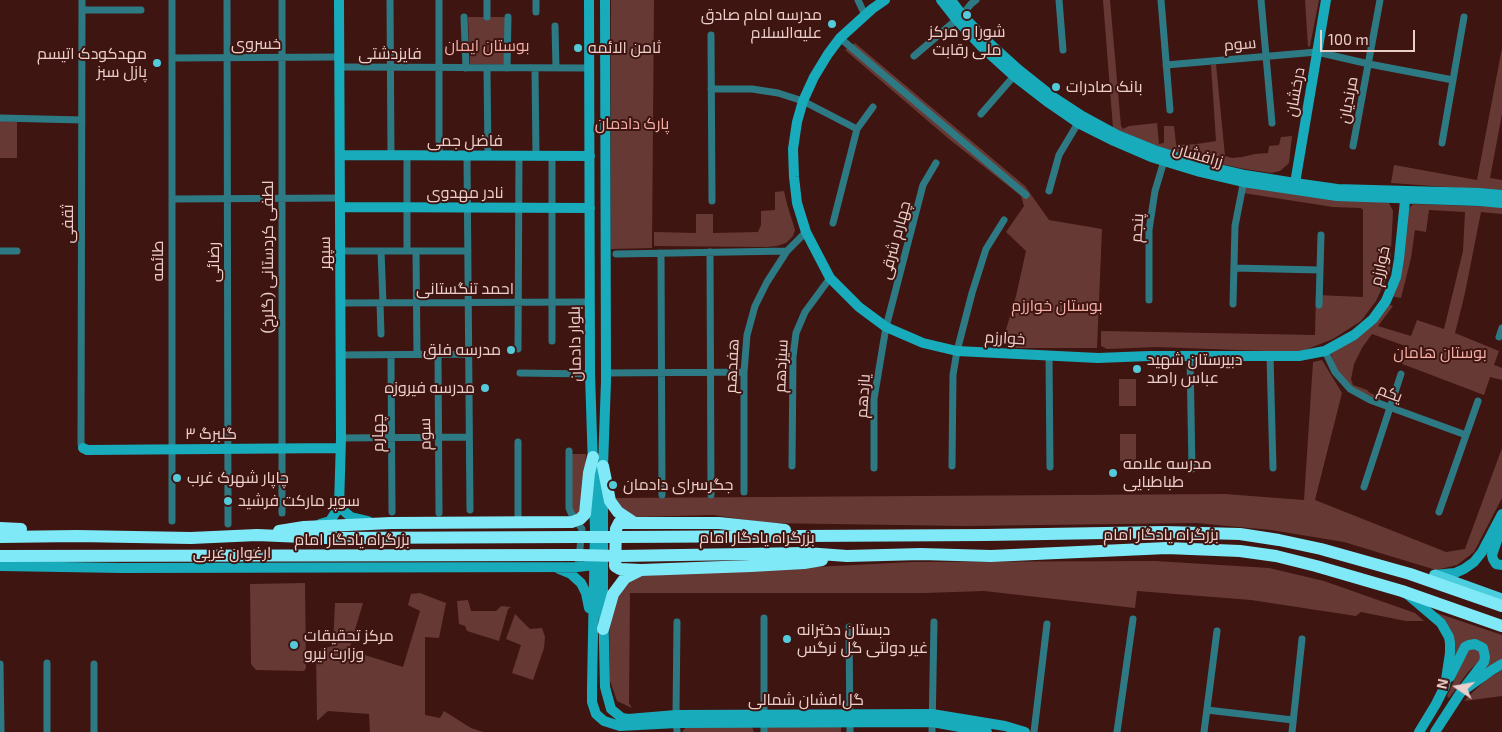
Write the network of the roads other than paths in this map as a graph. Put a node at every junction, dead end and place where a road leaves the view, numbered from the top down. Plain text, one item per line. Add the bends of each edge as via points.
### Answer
1 (82, 0) edge
2 (172, 0) edge
3 (227, 0) edge
4 (282, 0) edge
5 (339, 0) edge
6 (390, 0) edge
7 (439, 0) edge
8 (487, 0) edge
9 (536, 0) edge
10 (589, 0) edge
11 (605, 0) edge
12 (858, 0) edge
13 (885, 0) edge
14 (941, 0) edge
15 (951, 0) edge
16 (976, 0) edge
17 (1058, 0) edge
18 (1161, 0) edge
19 (1261, 0) edge
20 (1326, 0) edge
21 (1380, 0) edge
22 (82, 10) junction
23 (141, 10) dead end
24 (536, 12) dead end
25 (865, 15) junction
26 (464, 17) dead end
27 (487, 17) dead end
28 (508, 17) dead end
29 (959, 17) junction
30 (1464, 17) dead end
31 (555, 26) dead end
32 (712, 35) dead end
33 (840, 38) junction
34 (1063, 50) dead end
35 (1317, 52) junction
36 (914, 56) dead end
37 (1267, 56) junction
38 (172, 58) junction
39 (227, 58) junction
40 (282, 58) junction
41 (340, 62) junction
42 (1369, 64) junction
43 (1166, 65) junction
44 (391, 67) junction
45 (439, 68) junction
46 (466, 68) junction
47 (487, 68) junction
48 (507, 68) junction
49 (535, 68) junction
50 (556, 68) junction
51 (590, 68) junction
52 (1014, 76) junction
53 (1453, 80) junction
54 (711, 89) junction
55 (803, 101) junction
56 (872, 107) dead end
57 (1170, 110) dead end
58 (981, 114) dead end
59 (0, 118) edge
60 (82, 120) junction
61 (1078, 122) junction
62 (1272, 123) dead end
63 (857, 129) junction
64 (1442, 143) dead end
65 (1353, 146) dead end
66 (340, 155) junction
67 (391, 156) junction
68 (407, 156) junction
69 (439, 156) junction
70 (467, 156) junction
71 (488, 156) junction
72 (519, 156) junction
73 (536, 156) junction
74 (552, 156) junction
75 (590, 156) junction
76 (1164, 161) junction
77 (936, 163) dead end
78 (1244, 178) junction
79 (1294, 186) junction
80 (1050, 190) dead end
81 (1026, 195) dead end
82 (1405, 195) junction
83 (1502, 195) edge
84 (228, 198) junction
85 (282, 198) junction
86 (172, 199) junction
87 (712, 201) dead end
88 (340, 202) junction
89 (1502, 203) edge
90 (406, 208) junction
91 (467, 208) junction
92 (519, 208) junction
93 (552, 208) junction
94 (590, 208) junction
95 (1004, 220) dead end
96 (833, 223) dead end
97 (806, 232) junction
98 (1321, 235) dead end
99 (0, 251) edge
100 (17, 251) dead end
101 (340, 251) junction
102 (381, 251) junction
103 (407, 251) junction
104 (416, 251) junction
105 (468, 251) junction
106 (787, 251) junction
107 (710, 252) junction
108 (661, 253) junction
109 (616, 254) dead end
110 (1234, 268) junction
111 (1320, 270) junction
112 (830, 278) junction
113 (1149, 300) dead end
114 (590, 302) junction
115 (340, 303) junction
116 (381, 303) junction
117 (417, 303) junction
118 (468, 303) junction
119 (518, 303) junction
120 (552, 303) junction
121 (1233, 304) dead end
122 (1319, 305) dead end
123 (886, 327) junction
124 (1502, 328) edge
125 (381, 334) dead end
126 (1499, 336) dead end
127 (552, 340) dead end
128 (518, 349) dead end
129 (957, 351) junction
130 (1326, 351) junction
131 (417, 354) junction
132 (438, 354) junction
133 (468, 354) junction
134 (340, 355) junction
135 (391, 355) junction
136 (1049, 356) junction
137 (1190, 356) junction
138 (1270, 356) junction
139 (744, 372) junction
140 (520, 373) dead end
141 (605, 373) junction
142 (662, 373) junction
143 (711, 373) junction
144 (590, 374) junction
145 (1401, 374) dead end
146 (1478, 400) dead end
147 (1390, 408) junction
148 (1466, 434) junction
149 (469, 437) junction
150 (392, 438) junction
151 (439, 438) junction
152 (518, 442) dead end
153 (340, 443) junction
154 (83, 448) joint
155 (282, 448) junction
156 (172, 449) junction
157 (228, 449) junction
158 (569, 451) dead end
159 (593, 456) junction
160 (603, 466) junction
161 (792, 466) dead end
162 (952, 466) dead end
163 (1050, 467) dead end
164 (874, 468) dead end
165 (1273, 468) dead end
166 (1192, 469) dead end
167 (1364, 487) dead end
168 (744, 492) dead end
169 (662, 495) dead end
170 (711, 495) dead end
171 (339, 507) junction
172 (470, 510) dead end
173 (1439, 512) dead end
174 (282, 513) dead end
175 (439, 513) dead end
176 (1502, 514) edge
177 (392, 517) junction
178 (577, 520) junction
179 (172, 521) dead end
180 (518, 522) junction
181 (633, 522) junction
182 (228, 524) dead end
183 (1502, 526) edge
184 (304, 527) junction
185 (0, 528) edge
186 (256, 535) junction
187 (822, 535) junction
188 (77, 536) junction
189 (0, 537) edge
190 (0, 556) edge
191 (847, 556) junction
192 (579, 561) junction
193 (1502, 564) edge
194 (594, 565) junction
195 (0, 566) edge
196 (553, 567) junction
197 (641, 570) junction
198 (1410, 574) junction
199 (1435, 575) junction
200 (1402, 591) junction
201 (1502, 599) edge
202 (1502, 606) edge
203 (764, 618) dead end
204 (1133, 619) dead end
205 (677, 622) dead end
206 (934, 622) dead end
207 (1047, 624) dead end
208 (1502, 626) edge
209 (849, 627) dead end
210 (598, 629) junction
211 (1218, 632) dead end
212 (1302, 640) dead end
213 (47, 663) dead end
214 (0, 664) edge
215 (94, 664) dead end
216 (1502, 664) edge
217 (1444, 686) junction
218 (605, 687) junction
219 (592, 688) junction
220 (1461, 692) junction
221 (1207, 710) junction
222 (1293, 720) junction
223 (932, 722) edge
224 (677, 723) edge
225 (764, 723) edge
226 (850, 723) edge
227 (1, 732) edge
228 (47, 732) edge
229 (94, 732) edge
230 (987, 732) edge
231 (1025, 732) edge
232 (1034, 732) edge
233 (1117, 732) edge
234 (1204, 732) edge
235 (1292, 732) edge
236 (1418, 732) edge
237 (1435, 732) edge

1 - 22 street, ثقفی
2 - 38 street, طائمه
3 - 39 street, رضائی
4 - 40 street, لطفی کردستانی (گلرخ)
5 - 41 street, سپهر
6 - 44 street
7 - 45 street
8 - 27 street
9 - 24 street
10 - 51 street, بلوار دادمان
11 - 141 street, بلوار دادمان
12 - 25 street
13 - 25 street, خوارزم
14 - 29 street, زرافشان
15 - 29 street, زرافشان
16 - 29 street
17 - 34 street
18 - 43 street
19 - 37 street
20 - 35 street, درخشان
21 - 42 street, مرنديان
22 - 23 street
22 - 60 street, ثقفی
25 - 33 street, خوارزم
26 - 46 street
28 - 48 street
29 - 36 street
29 - 52 street, زرافشان via 982,47
29 - 78 street, زرافشان via 1019,70 1082,116 1154,150
30 - 53 street
31 - 50 street
32 - 54 street
33 - 55 street, خوارزم via 814,77
33 - 81 street
35 - 37 street, سوم
35 - 42 street, سوم
35 - 79 street, درخشان
37 - 43 street, سوم
37 - 62 street
38 - 39 street, خسروی
38 - 86 street, طائمه
39 - 40 street, خسروی
39 - 84 street, رضائی
40 - 41 street, خسروی
40 - 85 street, لطفی کردستانی (گلرخ)
41 - 44 street, فایزدشتی
41 - 66 street, سپهر
42 - 53 street, سوم
42 - 65 street, مرنديان
43 - 57 street
44 - 45 street, فایزدشتی
44 - 67 street
45 - 46 street, فایزدشتی
45 - 69 street
46 - 47 street, فایزدشتی
47 - 48 street, فایزدشتی
47 - 71 street
48 - 49 street, فایزدشتی
49 - 50 street, فایزدشتی
49 - 73 street
50 - 51 street, فایزدشتی
51 - 75 street, بلوار دادمان
52 - 58 street
52 - 61 street, زرافشان
53 - 64 street
54 - 55 street via 752,89
54 - 87 street
55 - 63 street
55 - 97 street, خوارزم via 793,158 797,203
56 - 63 street
59 - 60 street
60 - 154 street, ثقفی
61 - 76 street, زرافشان via 1114,142
61 - 80 street via 1059,155
63 - 96 street
66 - 67 street, فاضل جمی
66 - 88 street, سپهر
67 - 68 street, فاضل جمی
68 - 69 street, فاضل جمی
68 - 90 street
69 - 70 street, فاضل جمی
70 - 71 street, فاضل جمی
70 - 91 street
71 - 72 street, فاضل جمی
72 - 73 street, فاضل جمی
72 - 92 street
73 - 74 street, فاضل جمی
74 - 75 street, فاضل جمی
74 - 93 street
75 - 94 street, بلوار دادمان
76 - 78 street, زرافشان via 1200,172
76 - 113 street, پنجم via 1149,230
77 - 123 street, چهارم شرقی via 923,185
78 - 79 street, زرافشان
78 - 110 street via 1235,226
79 - 82 street, زرافشان
82 - 83 street, زرافشان
82 - 89 street, زرافشان
82 - 130 street, خوارزم via 1396,277 1386,301 1373,319 1354,336
84 - 85 street
84 - 86 street
84 - 157 street, رضائی
85 - 88 street
85 - 155 street, لطفی کردستانی (گلرخ)
86 - 156 street, طائمه
88 - 90 street, نادر مهدوی
88 - 101 street, سپهر
90 - 91 street, نادر مهدوی
90 - 103 street
91 - 92 street, نادر مهدوی
91 - 105 street
92 - 93 street, نادر مهدوی
92 - 119 street
93 - 94 street, نادر مهدوی
93 - 120 street
94 - 114 street, بلوار دادمان
95 - 129 street via 986,249
97 - 106 street, هفدهم
97 - 112 street, خوارزم
98 - 111 street
99 - 100 street
101 - 102 street
101 - 115 street, سپهر
102 - 103 street
102 - 116 street
103 - 104 street
104 - 105 street
104 - 117 street
105 - 118 street
106 - 107 street
106 - 139 street, هفدهم via 755,306 747,335
107 - 108 street
107 - 143 street
108 - 109 street
108 - 142 street
110 - 111 street
110 - 121 street
111 - 122 street
112 - 123 street, خوارزم via 859,307
112 - 161 street, سیزدهم via 805,312 796,333
114 - 120 street, احمد تنگستانی
114 - 144 street, بلوار دادمان
115 - 116 street, احمد تنگستانی
115 - 134 street, سپهر
116 - 117 street, احمد تنگستانی
116 - 125 street
117 - 118 street, احمد تنگستانی
117 - 131 street
118 - 119 street, احمد تنگستانی
118 - 133 street
119 - 120 street, احمد تنگستانی
119 - 128 street
120 - 127 street
123 - 129 street, خوارزم via 923,343
123 - 164 street, یازدهم via 874,399
124 - 126 street
129 - 136 street, خوارزم
129 - 162 street via 953,374
130 - 138 street, خوارزم via 1299,356
130 - 147 street, یکم via 1335,372 1350,389
131 - 132 street
131 - 135 street
132 - 133 street
132 - 151 street, سوم
133 - 149 street
134 - 135 street
134 - 153 street, سپهر
135 - 150 street, چهارم
136 - 137 street, خوارزم
136 - 163 street
137 - 138 street, خوارزم
137 - 166 street
138 - 165 street
139 - 143 street
139 - 168 street, هفدهم
140 - 144 street
141 - 142 street
141 - 160 street, بلوار دادمان
142 - 143 street
142 - 169 street
143 - 170 street
144 - 159 street, بلوار دادمان
145 - 147 street
146 - 148 street
147 - 148 street, یکم
147 - 167 street
148 - 173 street
149 - 151 street
149 - 172 street
150 - 151 street
150 - 153 street
150 - 177 street, چهارم
151 - 175 street, سوم
152 - 180 street
153 - 155 street, گلبرگ ۳
153 - 171 street, سپهر
154 - 156 street, گلبرگ ۳
155 - 157 street, گلبرگ ۳
155 - 174 street, لطفی کردستانی (گلرخ)
156 - 157 street, گلبرگ ۳
156 - 179 street, طائمه
157 - 182 street, رضائی
158 - 178 street via 569,508
159 - 178 highway via 586,514
159 - 194 street, بلوار دادمان
160 - 181 highway via 610,501 618,512
160 - 210 street, بلوار دادمان
171 - 177 street via 357,519
171 - 184 street via 326,523
176 - 199 street via 1474,562 1455,573
177 - 180 highway
177 - 184 highway
178 - 180 highway via 567,523
178 - 192 street via 582,529
181 - 187 highway via 719,523
181 - 197 highway via 616,526 615,566
183 - 193 street via 1492,555 1496,564
184 - 186 highway
185 - 188 highway via 37,529
186 - 187 highway, بزرگراه یادگار امام, bridge via 326,538
186 - 188 highway, بزرگراه یادگار امام via 191,538
187 - 198 highway, بزرگراه یادگار امام via 1240,534 1279,540
188 - 189 highway, بزرگراه یادگار امام
190 - 192 highway, بزرگراه یادگار امام
191 - 192 highway, بزرگراه یادگار امام, bridge via 806,553 618,556
191 - 197 highway via 804,563
191 - 200 highway, بزرگراه یادگار امام via 992,556 1167,548 1240,551 1276,556
192 - 194 street, ارغوان غربی
192 - 196 street, ارغوان غربی
194 - 210 street, بلوار دادمان
195 - 196 street, ارغوان غربی
196 - 210 street, ارغوان غربی via 571,574 581,583
197 - 210 highway via 625,578 617,587
198 - 199 street
198 - 202 highway, بزرگراه یادگار امام
199 - 201 main road
200 - 208 highway, بزرگراه یادگار امام
200 - 217 street via 1436,619 1449,637 1450,653
203 - 225 street
204 - 233 street
205 - 224 street
206 - 223 street
207 - 232 street
209 - 226 street
210 - 218 street, بلوار دادمان
210 - 219 street, بلوار دادمان
211 - 221 street
212 - 222 street
213 - 228 street
214 - 227 street
215 - 229 street
216 - 220 street
217 - 220 street via 1465,648 1472,644 1480,645 1484,648 1484,662
217 - 236 street
218 - 219 street
218 - 224 street, گل‌افشان شمالی via 611,709 622,718
219 - 224 street, گل‌افشان شمالی via 596,714 604,721 620,726
220 - 237 street
221 - 222 street
221 - 234 street
222 - 235 street
223 - 226 street, گل‌افشان شمالی
223 - 230 street, گل‌افشان شمالی
223 - 231 street, گل‌افشان شمالی via 1005,726
224 - 225 street, گل‌افشان شمالی
225 - 226 street, گل‌افشان شمالی

